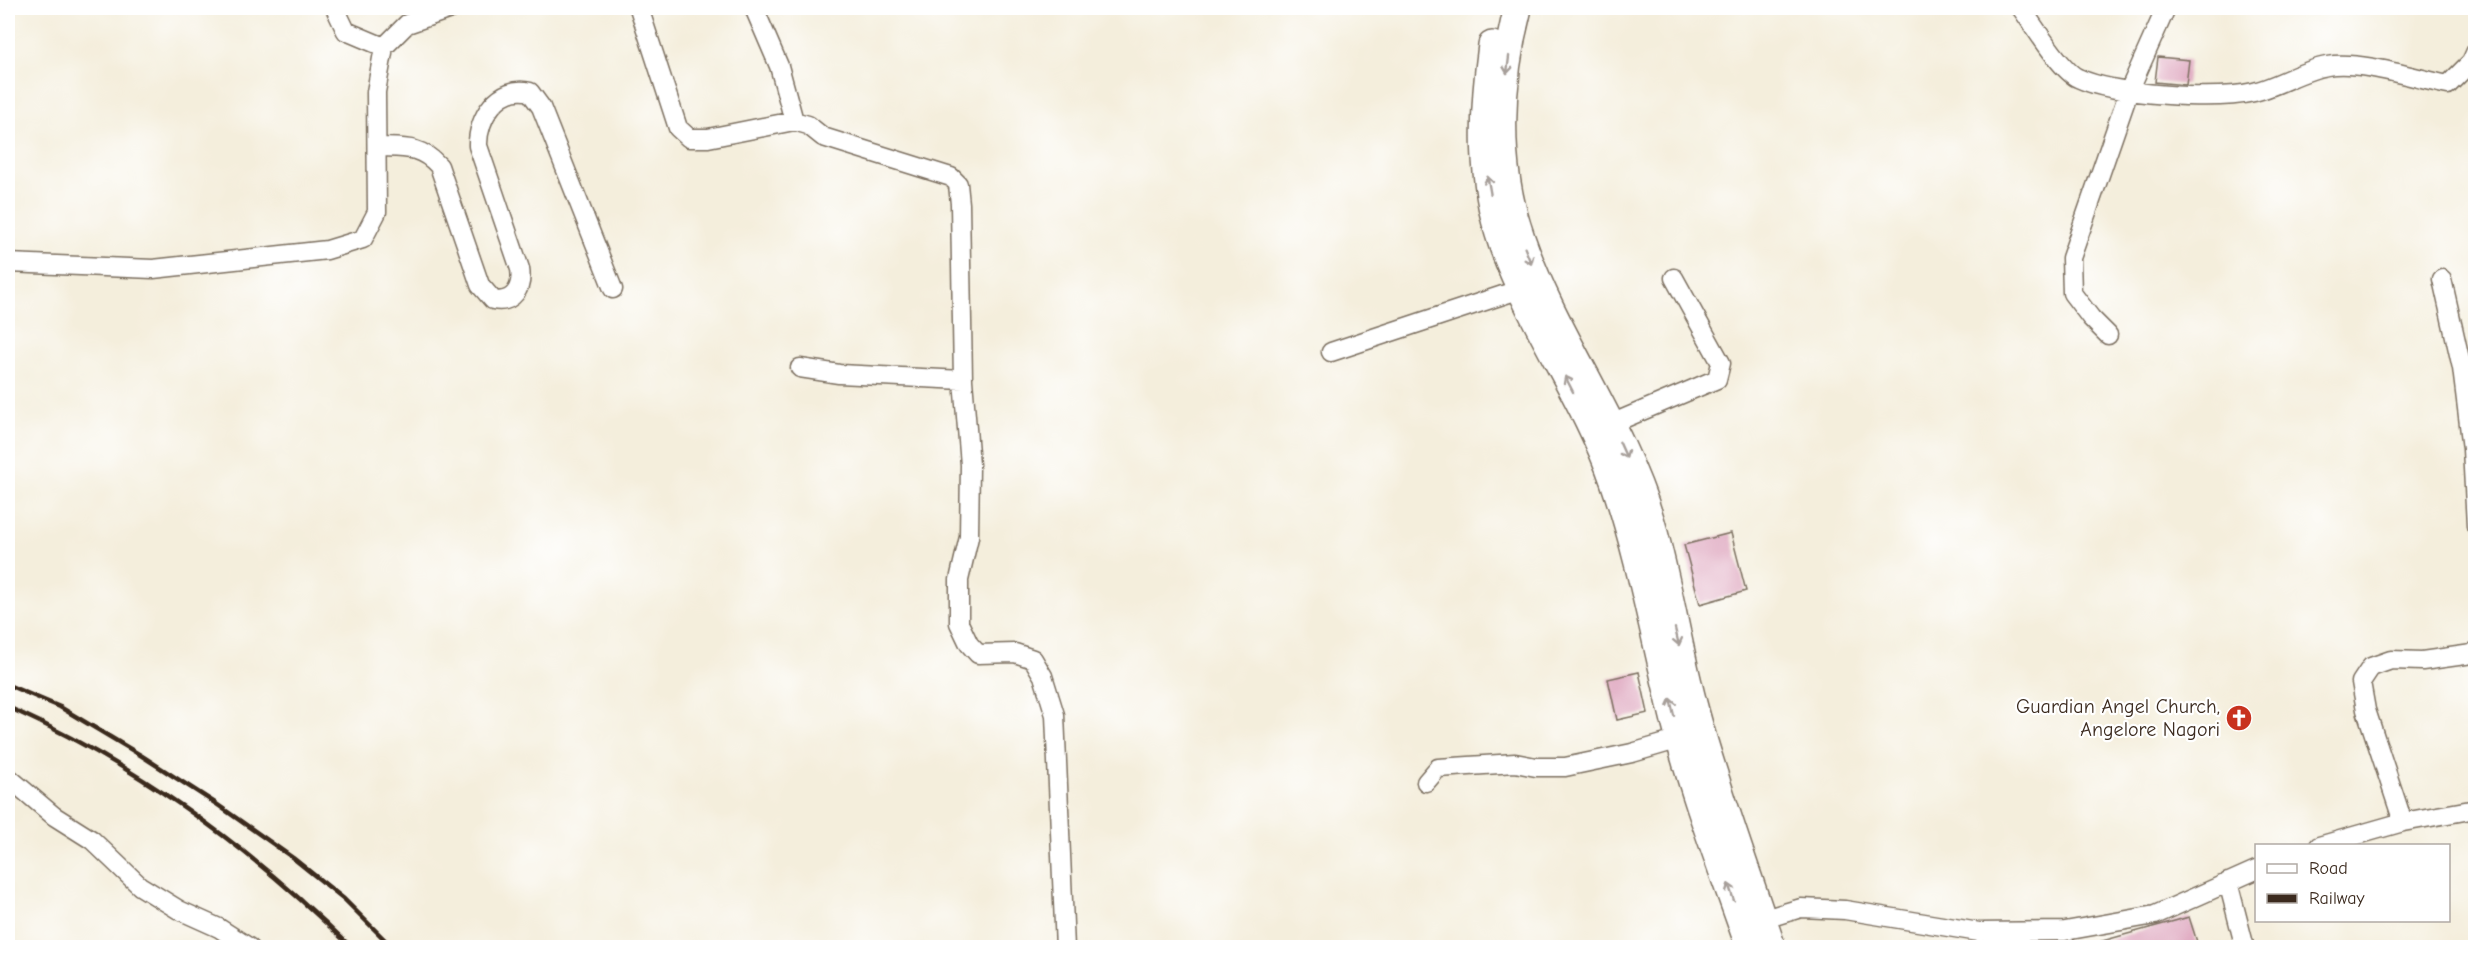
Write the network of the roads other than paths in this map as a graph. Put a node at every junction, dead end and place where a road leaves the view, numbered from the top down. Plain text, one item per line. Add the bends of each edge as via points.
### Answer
1 (335, 8) edge
2 (639, 8) edge
3 (754, 8) edge
4 (1499, 8) edge
5 (1518, 8) edge
6 (2021, 8) edge
7 (2166, 8) edge
8 (444, 9) edge
9 (384, 47) junction
10 (2475, 51) edge
11 (2129, 91) junction
12 (794, 121) junction
13 (377, 147) junction
14 (8, 262) edge
15 (1674, 278) dead end
16 (2442, 279) dead end
17 (613, 289) dead end
18 (1521, 289) junction
19 (2108, 335) dead end
20 (1331, 352) dead end
21 (800, 368) dead end
22 (963, 380) junction
23 (1611, 424) junction
24 (2475, 526) edge
25 (2475, 651) edge
26 (1680, 739) junction
27 (8, 777) edge
28 (1426, 782) dead end
29 (2475, 809) edge
30 (2403, 822) junction
31 (2326, 844) edge
32 (2255, 870) edge
33 (2228, 882) junction
34 (1752, 931) edge
35 (1983, 940) edge
36 (250, 948) edge
37 (1065, 948) edge
38 (1772, 948) edge
39 (2245, 948) edge

1 - 9 street via 346,31
2 - 12 street via 682,134 708,138
3 - 12 street via 779,66
18 -> 4 highway via 1502,242 1485,159 1485,103
5 -> 23 highway via 1504,104 1504,158 1512,202 1520,236 1538,281
6 - 11 street via 2076,78
7 - 11 street
8 - 9 street via 407,24
9 - 13 street via 376,92
10 - 11 street via 2471,62 2448,85 2353,65 2326,66 2253,92 2193,96
11 - 19 street via 2071,258 2072,293
12 - 22 street via 808,125 824,137 951,177 958,184
13 - 14 street via 377,212 363,239 327,250 153,269
13 - 17 street via 427,153 439,166 480,285 493,300 508,300 515,295 522,278 478,138 484,115 492,105 515,91 530,92 541,107
15 - 23 street via 1720,363 1717,379
16 - 24 street via 2462,369 2472,449
18 - 20 street
26 -> 18 highway via 1636,554 1613,479
21 - 22 street via 839,374
22 - 37 street via 969,537 959,580 959,623 978,654 1016,653 1033,659 1043,676 1055,715
23 -> 34 highway via 1651,522
25 - 30 street via 2422,661 2391,660 2371,667 2361,682 2366,710
26 - 28 street via 1565,767 1515,763 1438,768
34 -> 26 highway
27 - 36 street via 54,816 92,840 140,886
29 - 30 street
30 - 31 street
32 - 33 street
33 - 35 street via 2155,915 2066,931
33 - 39 street
34 - 35 street via 1801,908 1845,909
34 - 38 highway

